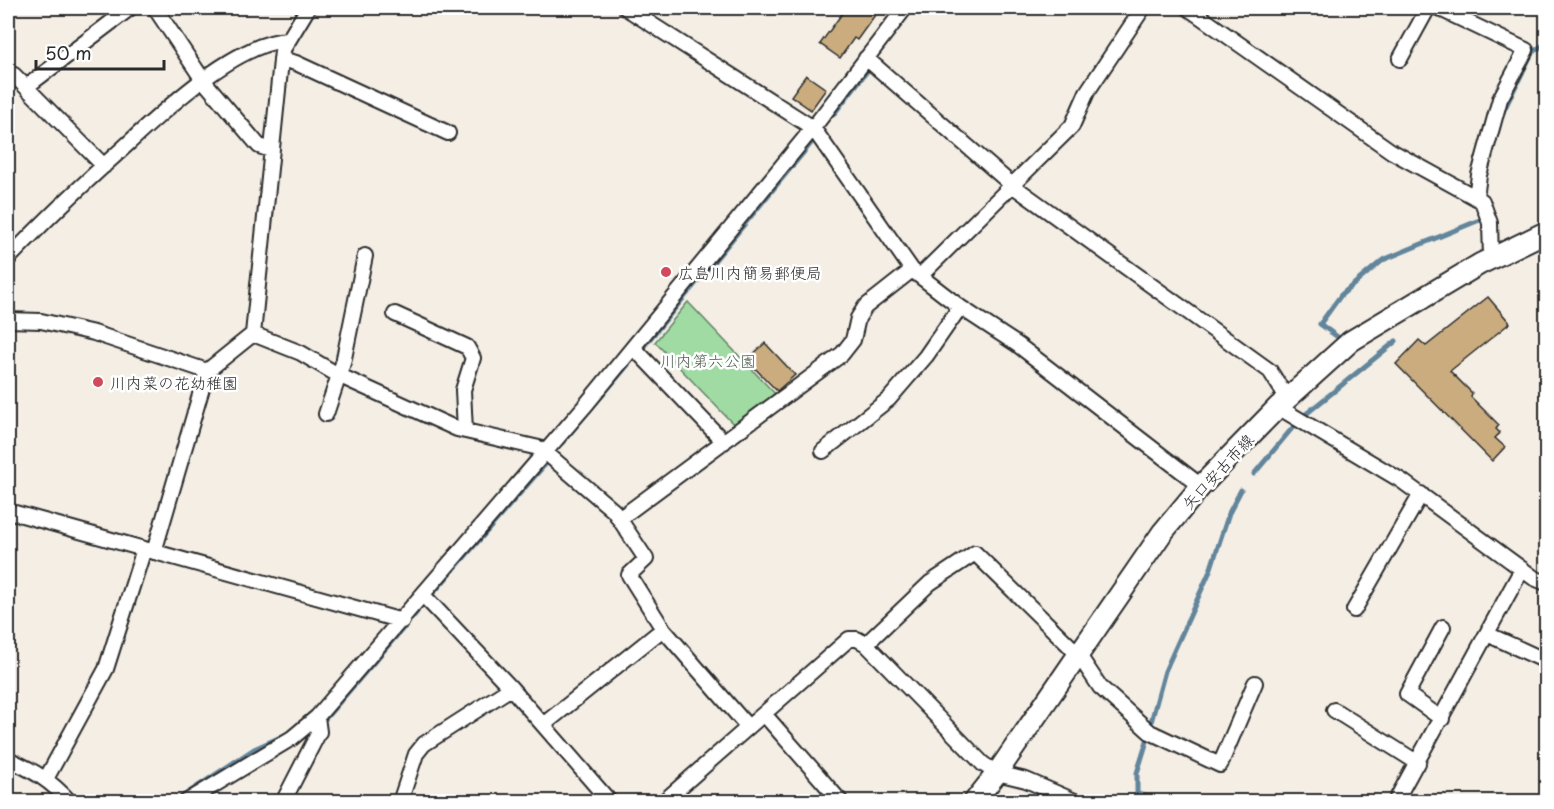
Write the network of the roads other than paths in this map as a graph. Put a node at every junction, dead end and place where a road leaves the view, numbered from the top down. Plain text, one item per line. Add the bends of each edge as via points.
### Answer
1 (130, 8) edge
2 (155, 8) edge
3 (308, 8) edge
4 (626, 8) edge
5 (905, 8) edge
6 (1143, 8) edge
7 (1188, 8) edge
8 (1428, 8) edge
9 (1438, 8) edge
10 (288, 40) junction
11 (281, 58) junction
12 (866, 58) junction
13 (1400, 59) dead end
14 (8, 72) edge
15 (203, 80) junction
16 (26, 87) junction
17 (813, 128) junction
18 (448, 133) dead end
19 (271, 150) junction
20 (104, 166) junction
21 (1012, 185) junction
22 (1476, 198) junction
23 (1546, 232) edge
24 (365, 256) dead end
25 (1491, 258) junction
26 (8, 259) edge
27 (916, 273) junction
28 (960, 307) junction
29 (395, 314) dead end
30 (8, 320) edge
31 (253, 334) junction
32 (633, 347) junction
33 (207, 371) junction
34 (338, 375) junction
35 (1282, 403) junction
36 (326, 414) dead end
37 (465, 431) junction
38 (724, 442) junction
39 (823, 451) dead end
40 (545, 452) junction
41 (1201, 486) junction
42 (1421, 494) junction
43 (8, 511) edge
44 (619, 519) junction
45 (149, 551) junction
46 (1522, 569) junction
47 (1546, 583) edge
48 (423, 595) junction
49 (1353, 610) dead end
50 (402, 621) junction
51 (1443, 627) dead end
52 (663, 628) junction
53 (1487, 634) junction
54 (866, 644) junction
55 (1078, 654) junction
56 (1546, 661) edge
57 (1255, 683) dead end
58 (512, 688) junction
59 (1334, 710) dead end
60 (764, 714) junction
61 (317, 717) junction
62 (1442, 719) junction
63 (543, 724) junction
64 (748, 727) junction
65 (8, 759) edge
66 (1418, 763) junction
67 (997, 772) junction
68 (46, 779) junction
69 (70, 801) edge
70 (186, 801) edge
71 (283, 801) edge
72 (400, 801) edge
73 (610, 801) edge
74 (663, 801) edge
75 (840, 801) edge
76 (974, 801) edge
77 (1077, 801) edge
78 (1395, 801) edge

1 - 16 street
2 - 15 street
3 - 10 street
4 - 17 street
5 - 12 street
6 - 21 street via 1087,92 1072,126
7 - 22 street via 1391,151
8 - 13 street
9 - 22 street via 1526,50 1500,99
10 - 11 street
10 - 15 street via 263,45
11 - 18 street
11 - 19 street
12 - 17 street
12 - 21 street
14 - 16 street
15 - 19 street via 259,146
15 - 20 street
16 - 20 street
17 - 27 street
17 - 32 street
19 - 31 street
20 - 26 street via 48,216
21 - 27 street
21 - 35 street via 1270,370
22 - 25 street via 1482,201 1490,223
23 - 25 main road, 矢口安古市線
24 - 34 street
25 - 35 main road, 矢口安古市線 via 1351,341
27 - 28 street
27 - 38 street via 865,307 853,340 842,354
28 - 39 street via 926,356 889,399
28 - 41 street via 1018,345
29 - 37 street via 467,346 473,358 463,390
30 - 33 street via 41,321 94,333
31 - 33 street
31 - 34 street via 302,353
32 - 38 street
32 - 40 street
33 - 45 street
34 - 36 street
34 - 37 street
35 - 41 main road, 矢口安古市線
35 - 42 street
37 - 40 street
38 - 44 street
40 - 44 street
40 - 48 street
41 - 55 main road, 矢口安古市線 via 1162,532
42 - 46 street
42 - 49 street
43 - 45 street
44 - 52 street via 646,559 629,576
45 - 50 street
45 - 68 street via 106,669
46 - 47 street
46 - 53 street
48 - 50 street
48 - 58 street
50 - 61 street
51 - 62 street via 1407,694
52 - 63 street
52 - 64 street
53 - 56 street
53 - 62 street
54 - 55 street via 930,583 975,553
54 - 60 street via 849,639
54 - 67 street via 983,764
55 - 57 street via 1100,687 1150,732 1220,765
55 - 67 main road, 矢口安古市線
58 - 63 street
58 - 72 street via 424,744 416,754
59 - 66 street
60 - 64 street
60 - 75 street
61 - 70 street via 292,738
61 - 71 street via 318,732
62 - 66 street
63 - 73 street
64 - 74 street
65 - 68 street
66 - 78 street
67 - 76 main road, 矢口安古市線
67 - 77 street
68 - 69 street

